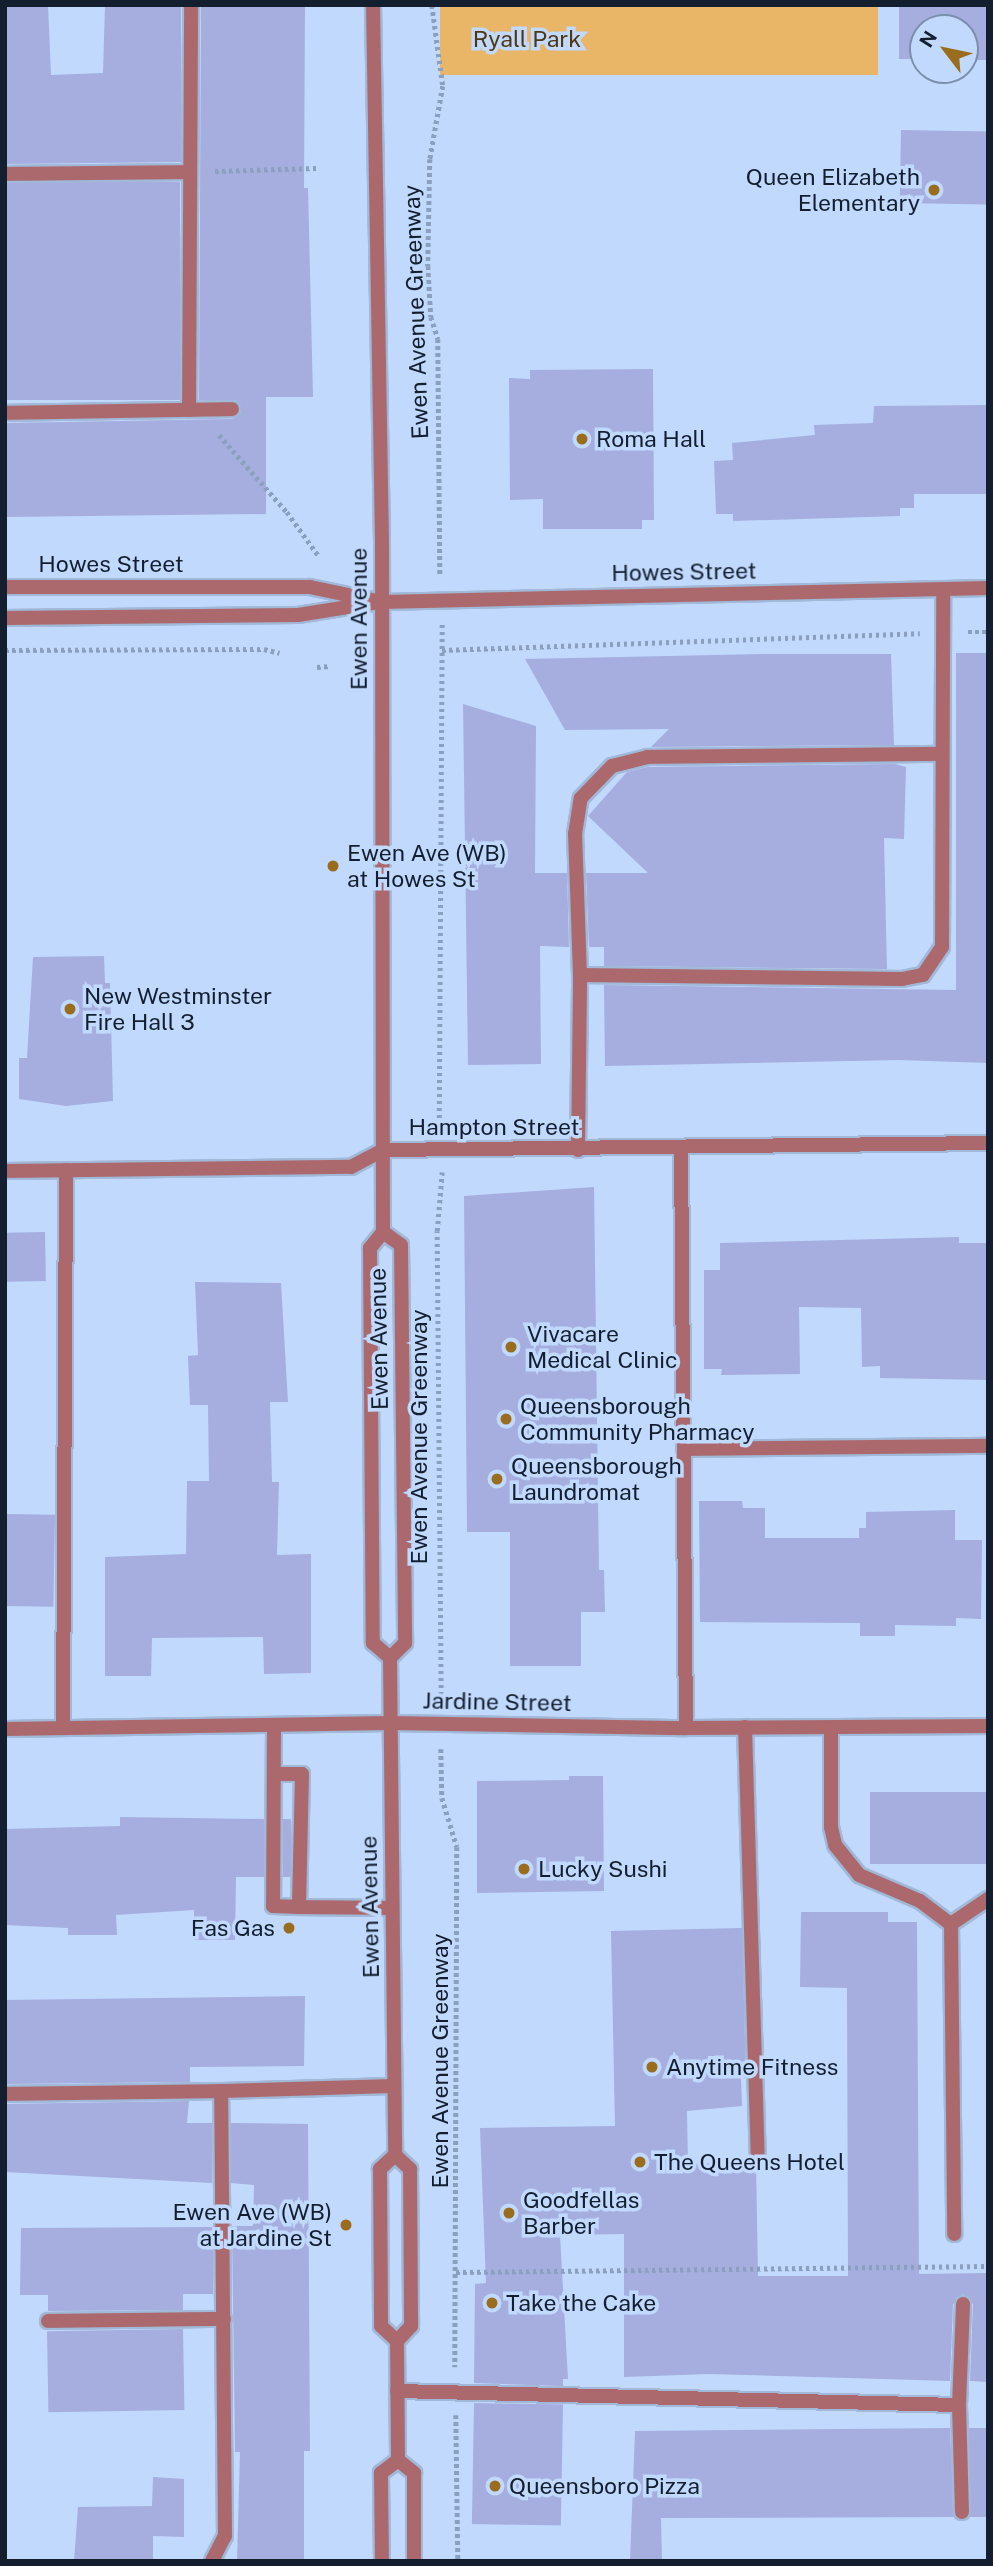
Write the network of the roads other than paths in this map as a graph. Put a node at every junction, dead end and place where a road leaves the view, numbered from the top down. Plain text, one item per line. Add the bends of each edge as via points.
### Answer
1 (191, 5) edge
2 (373, 5) edge
3 (189, 172) junction
4 (5, 174) edge
5 (192, 409) junction
6 (232, 409) dead end
7 (5, 413) edge
8 (5, 587) edge
9 (988, 588) edge
10 (943, 589) junction
11 (382, 602) junction
12 (5, 618) edge
13 (941, 754) junction
14 (580, 975) junction
15 (988, 1143) edge
16 (681, 1148) junction
17 (383, 1150) junction
18 (578, 1150) junction
19 (66, 1170) junction
20 (5, 1171) edge
21 (383, 1232) junction
22 (988, 1446) edge
23 (684, 1449) junction
24 (390, 1658) junction
25 (390, 1723) junction
26 (274, 1725) junction
27 (988, 1726) edge
28 (746, 1727) junction
29 (63, 1728) junction
30 (685, 1728) junction
31 (831, 1728) junction
32 (5, 1729) edge
33 (274, 1774) junction
34 (988, 1899) edge
35 (299, 1906) junction
36 (392, 1908) junction
37 (951, 1924) junction
38 (394, 2086) junction
39 (221, 2091) junction
40 (5, 2094) edge
41 (758, 2153) dead end
42 (395, 2155) junction
43 (954, 2234) dead end
44 (963, 2304) dead end
45 (224, 2319) junction
46 (48, 2321) dead end
47 (397, 2341) junction
48 (397, 2390) junction
49 (959, 2405) junction
50 (398, 2460) junction
51 (962, 2512) dead end
52 (212, 2561) edge
53 (382, 2561) edge
54 (414, 2561) edge

1 - 3 street
2 - 11 street, Ewen Avenue
3 - 4 street
3 - 5 street
5 - 6 street
5 - 7 street
8 - 11 street, Howes Street via 310,587
9 - 10 street, Howes Street
10 - 11 street, Howes Street
10 - 13 street
11 - 12 street, Howes Street via 298,615
11 - 17 street, Ewen Avenue
13 - 14 street via 647,757 612,766 581,798 575,834
13 - 14 street via 942,947 923,975
14 - 18 street
15 - 16 street, Hampton Street
16 - 18 street, Hampton Street
16 - 23 street
17 - 18 street, Hampton Street
17 - 19 street, Hampton Street via 351,1167
17 - 21 street, Ewen Avenue
19 - 20 street, Hampton Street
19 - 29 street
21 - 24 street, Ewen Avenue via 370,1248 373,1643
21 - 24 street, Ewen Avenue via 401,1245 405,1643
22 - 23 street
23 - 30 street
24 - 25 street, Ewen Avenue
25 - 26 street, Jardine Street
25 - 30 street, Jardine Street
25 - 36 street, Ewen Avenue
26 - 29 street, Jardine Street
26 - 33 street
27 - 31 street, Jardine Street
28 - 30 street, Jardine Street
28 - 31 street, Jardine Street
28 - 41 street
29 - 32 street, Jardine Street
31 - 37 street via 835,1845 859,1875 920,1901
33 - 35 street via 273,1906
33 - 35 street via 302,1774
34 - 37 street
35 - 36 street
36 - 38 street, Ewen Avenue
37 - 43 street
38 - 39 street
38 - 42 street, Ewen Avenue
39 - 40 street
39 - 45 street
42 - 47 street, Ewen Avenue via 410,2169 411,2326
42 - 47 street, Ewen Avenue via 380,2169 381,2326
44 - 49 street
45 - 46 street
45 - 52 street via 225,2536
47 - 48 street, Ewen Avenue
48 - 49 street
48 - 50 street, Ewen Avenue
49 - 51 street
50 - 53 street via 381,2473
50 - 54 street, Ewen Avenue via 414,2473

